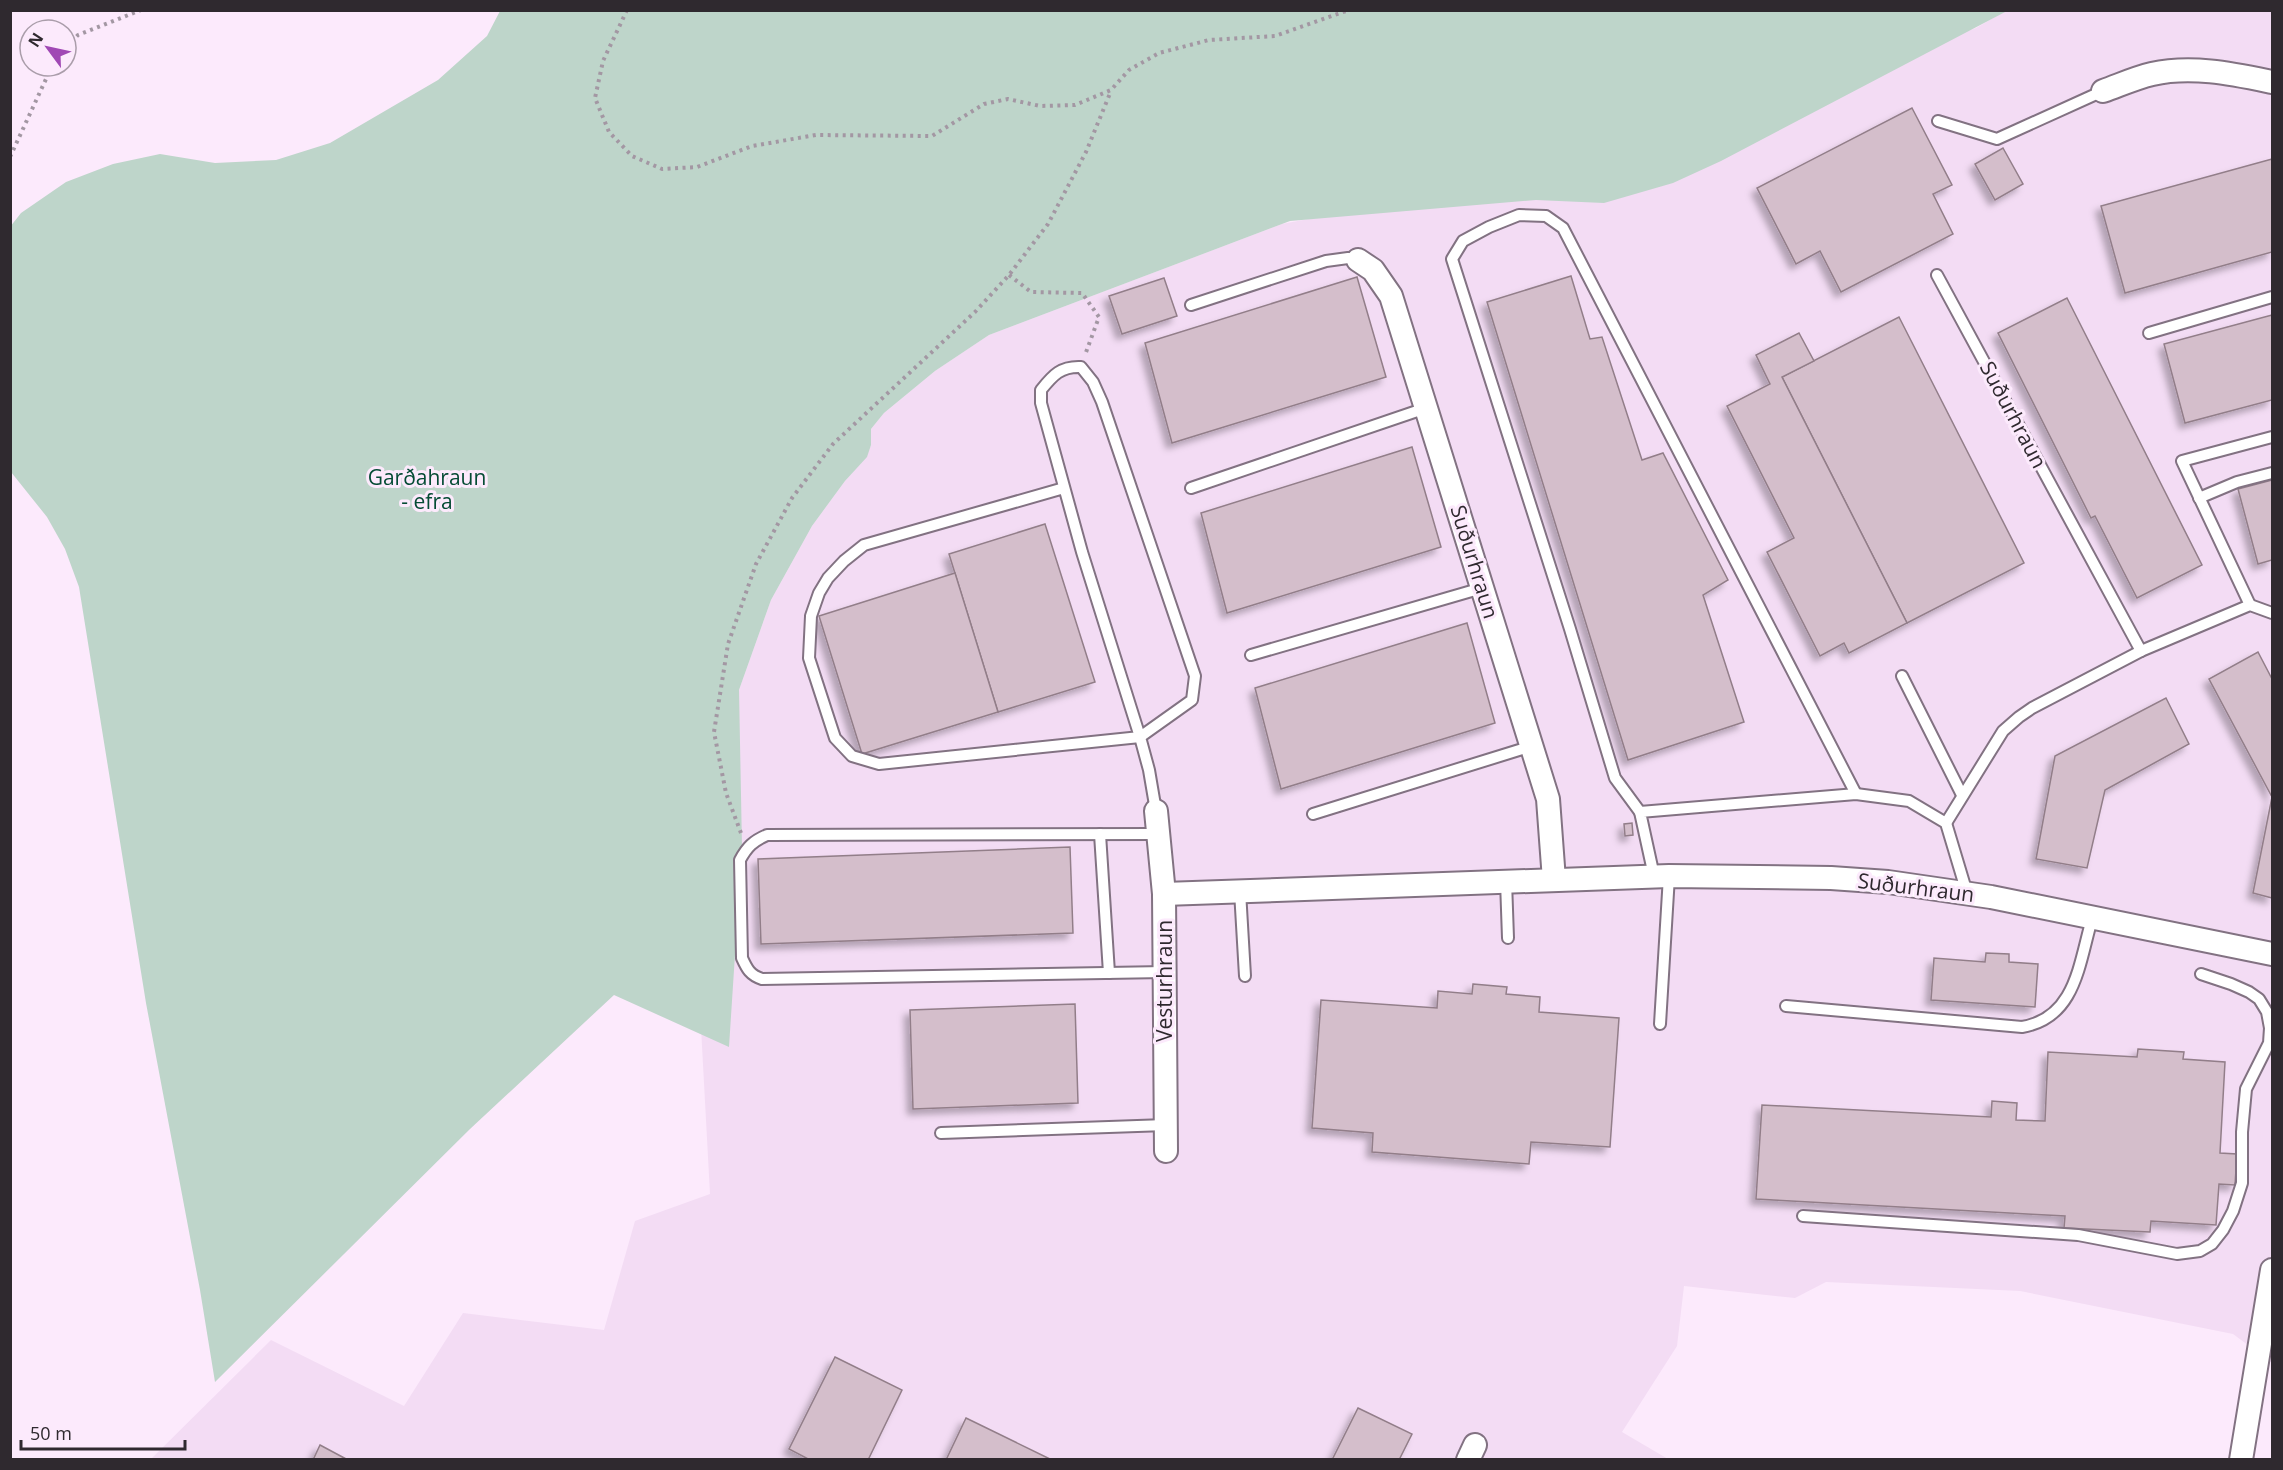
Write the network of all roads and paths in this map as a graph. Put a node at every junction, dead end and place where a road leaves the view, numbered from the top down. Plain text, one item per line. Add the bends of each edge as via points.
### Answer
1 (141, 10) edge
2 (627, 10) edge
3 (1349, 10) edge
4 (78, 35) edge
5 (46, 78) edge
6 (2272, 82) edge
7 (1111, 90) junction
8 (2103, 92) joint
9 (1938, 121) dead end
10 (10, 157) edge
11 (1358, 260) joint
12 (1009, 275) junction
13 (1937, 275) dead end
14 (2272, 297) edge
15 (1191, 305) dead end
16 (2149, 333) dead end
17 (1081, 367) junction
18 (1426, 408) junction
19 (2272, 437) edge
20 (2272, 473) edge
21 (1064, 488) junction
22 (1191, 488) dead end
23 (2199, 498) junction
24 (1482, 588) junction
25 (2250, 606) junction
26 (2272, 614) edge
27 (2141, 651) junction
28 (1251, 655) dead end
29 (1902, 676) dead end
30 (1140, 737) junction
31 (1532, 746) junction
32 (1856, 794) junction
33 (1962, 795) junction
34 (1156, 810) joint
35 (1640, 812) junction
36 (1313, 814) dead end
37 (1946, 823) junction
38 (1101, 834) junction
39 (1158, 834) junction
40 (746, 848) junction
41 (1661, 876) junction
42 (1554, 880) junction
43 (1506, 881) junction
44 (1240, 891) junction
45 (1164, 894) junction
46 (1967, 894) junction
47 (2092, 918) junction
48 (1508, 938) dead end
49 (2272, 954) edge
50 (1165, 972) junction
51 (1109, 973) junction
52 (2201, 974) dead end
53 (1245, 976) dead end
54 (1786, 1006) dead end
55 (1660, 1024) dead end
56 (1166, 1125) junction
57 (942, 1133) dead end
58 (1166, 1151) dead end
59 (1803, 1216) dead end
60 (2272, 1270) edge
61 (2267, 1348) edge
62 (2241, 1460) edge

1 - 4 path
2 - 7 path via 603,61 595,98 609,132 632,156 662,169 697,167 752,146 816,135 932,136 984,104 1008,99 1040,106 1075,105
3 - 7 path via 1275,36 1209,40 1159,52 1129,70
5 - 10 path
6 - 8 street via 2210,71 2181,71 2135,79
7 - 12 path via 1086,152 1048,224
8 - 9 lane via 1997,139
11 - 15 lane via 1326,261
11 - 18 street, Suðurhraun via 1373,270 1391,296
12 - 17 path via 1031,291 1082,292 1099,316
12 - 40 path via 975,312 833,444 792,498 756,564 729,644 714,732 726,793
13 - 27 lane, Suðurhraun
14 - 16 lane
17 - 21 lane via 1068,366 1057,372 1041,390
17 - 30 lane via 1102,402 1195,676 1192,700
18 - 22 lane
18 - 24 street, Suðurhraun
19 - 23 lane via 2182,461
20 - 23 lane
21 - 30 lane
21 - 30 lane via 864,545 828,578 819,593 811,616 809,658 835,738 852,756 879,764
23 - 25 lane
24 - 28 lane
24 - 31 street, Suðurhraun
25 - 26 lane
25 - 27 lane
27 - 33 lane via 2019,717 2003,731
29 - 33 lane
30 - 34 lane
31 - 36 lane
31 - 42 street, Suðurhraun via 1548,799
32 - 35 lane
32 - 35 lane via 1563,228 1546,216 1519,216 1463,241 1452,259 1615,778
32 - 37 lane via 1909,801
33 - 37 lane
34 - 39 street, Vesturhraun
35 - 41 lane
37 - 46 lane
38 - 39 lane
38 - 40 lane via 767,835
38 - 51 lane
39 - 45 street, Vesturhraun
40 - 51 lane via 740,860 742,958 753,976 762,979
41 - 42 street, Suðurhraun
41 - 46 street, Suðurhraun via 1831,878
41 - 55 lane
42 - 43 street, Suðurhraun
43 - 44 street, Suðurhraun
43 - 48 lane
44 - 45 street, Suðurhraun
44 - 53 lane
45 - 50 street, Vesturhraun
46 - 47 street, Suðurhraun
47 - 49 street, Suðurhraun
47 - 54 lane via 2068,997 2055,1014 2034,1025
50 - 51 lane
50 - 56 street, Vesturhraun
52 - 59 lane via 2259,999 2270,1028 2269,1043 2246,1089 2242,1183 2223,1230 2212,1244 2200,1251 2177,1254 2078,1235
56 - 57 lane
56 - 58 street, Vesturhraun
60 - 61 street
61 - 62 street

